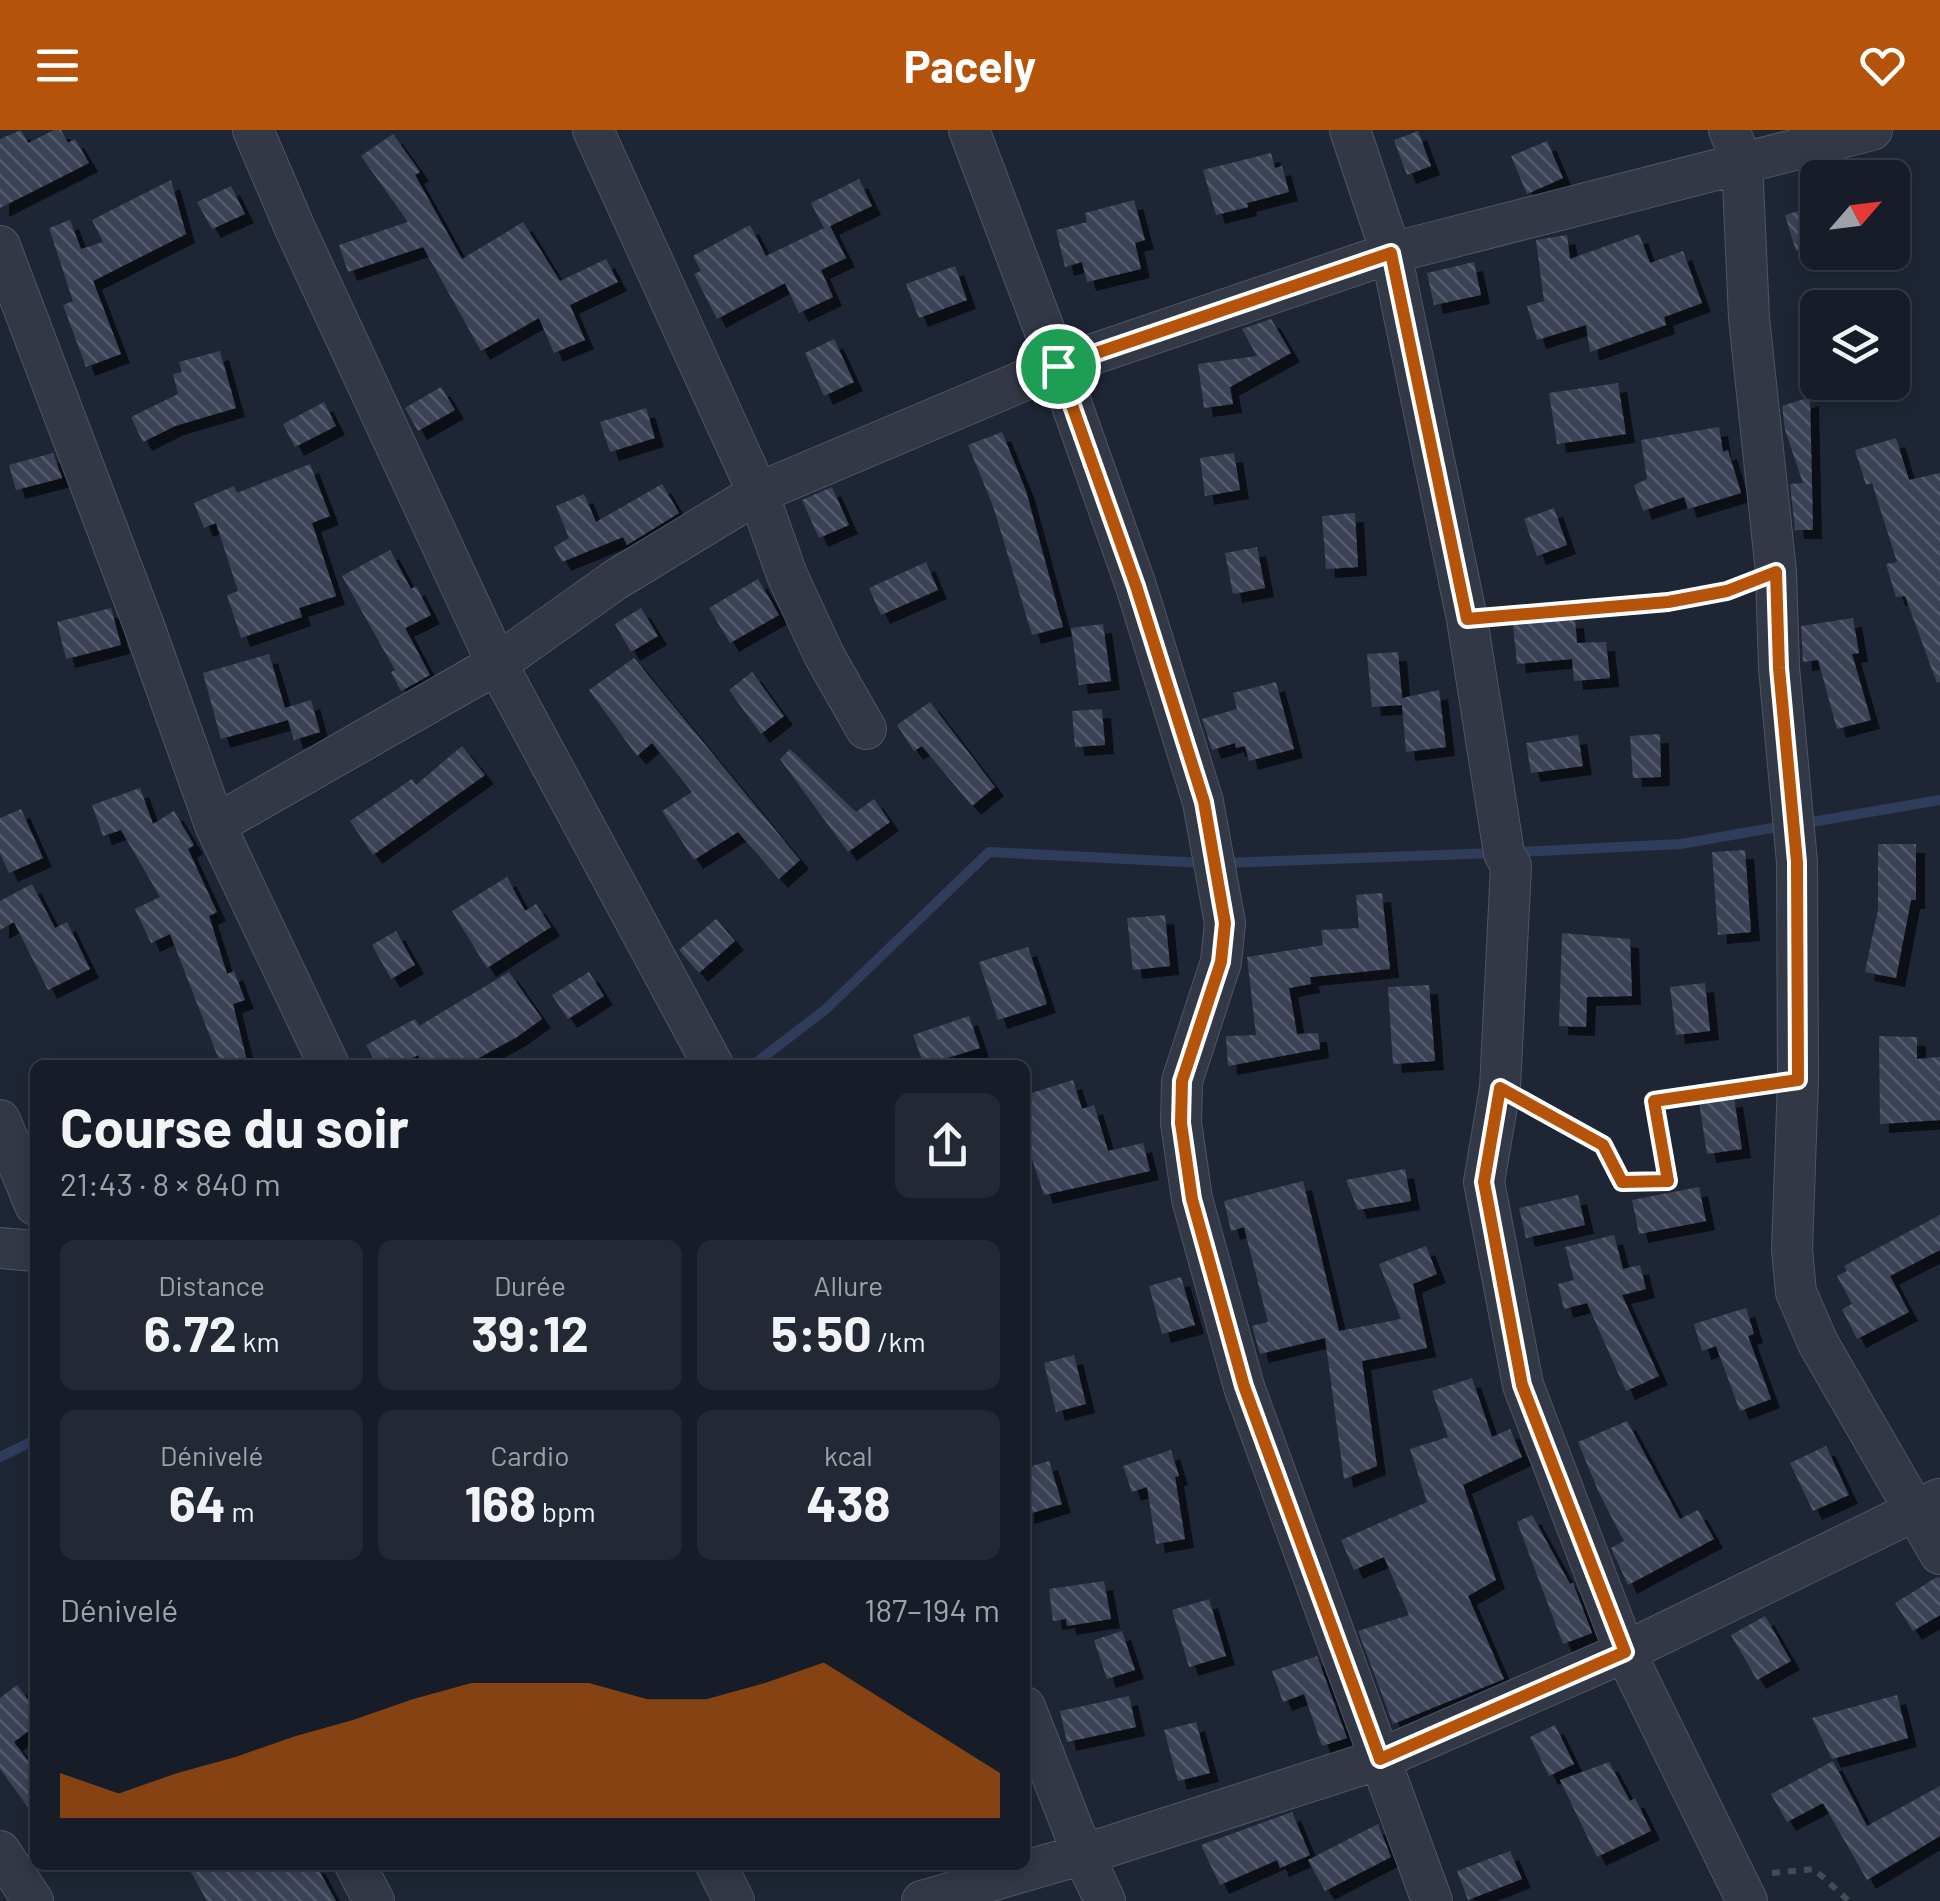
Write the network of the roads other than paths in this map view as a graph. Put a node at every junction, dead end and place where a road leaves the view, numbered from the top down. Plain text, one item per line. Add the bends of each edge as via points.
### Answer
1 (253, 130) edge
2 (593, 130) edge
3 (969, 130) edge
4 (1350, 130) edge
5 (1872, 130) edge
6 (1735, 146) edge
7 (0, 246) edge
8 (1391, 253) junction
9 (1058, 366) junction
10 (758, 493) junction
11 (498, 664) junction
12 (866, 730) dead end
13 (215, 825) junction
14 (327, 1060) edge
15 (710, 1060) edge
16 (0, 1120) edge
17 (30, 1193) edge
18 (0, 1248) edge
19 (30, 1250) edge
20 (1928, 1506) edge
21 (1940, 1554) edge
22 (1625, 1652) junction
23 (1030, 1720) edge
24 (1380, 1759) junction
25 (0, 1852) edge
26 (1082, 1852) junction
27 (1030, 1868) edge
28 (358, 1870) edge
29 (718, 1870) edge
30 (1023, 1870) edge
31 (1741, 1889) edge
32 (33, 1901) edge
33 (374, 1901) edge
34 (734, 1901) edge
35 (922, 1901) edge
36 (1105, 1901) edge
37 (1432, 1901) edge

1 - 11 street
2 - 10 street
3 - 9 street
4 - 8 street
5 - 6 street
6 - 8 street
6 - 20 street via 1794,826 1796,1292 1818,1343
7 - 13 street
8 - 9 street
8 - 22 street via 1467,619 1507,853 1500,1088 1484,1182 1522,1385
9 - 10 street
9 - 24 street via 1204,802 1225,923 1221,962 1182,1081 1192,1199 1244,1386
10 - 11 street via 614,580
10 - 12 street via 787,574
11 - 13 street
11 - 15 street
13 - 14 street
16 - 17 street
18 - 19 street
20 - 21 street
20 - 22 street
22 - 24 street
22 - 31 street
23 - 26 street
24 - 26 street
24 - 37 street
25 - 32 street
26 - 27 street
26 - 36 street
28 - 33 street
29 - 34 street
30 - 35 street

